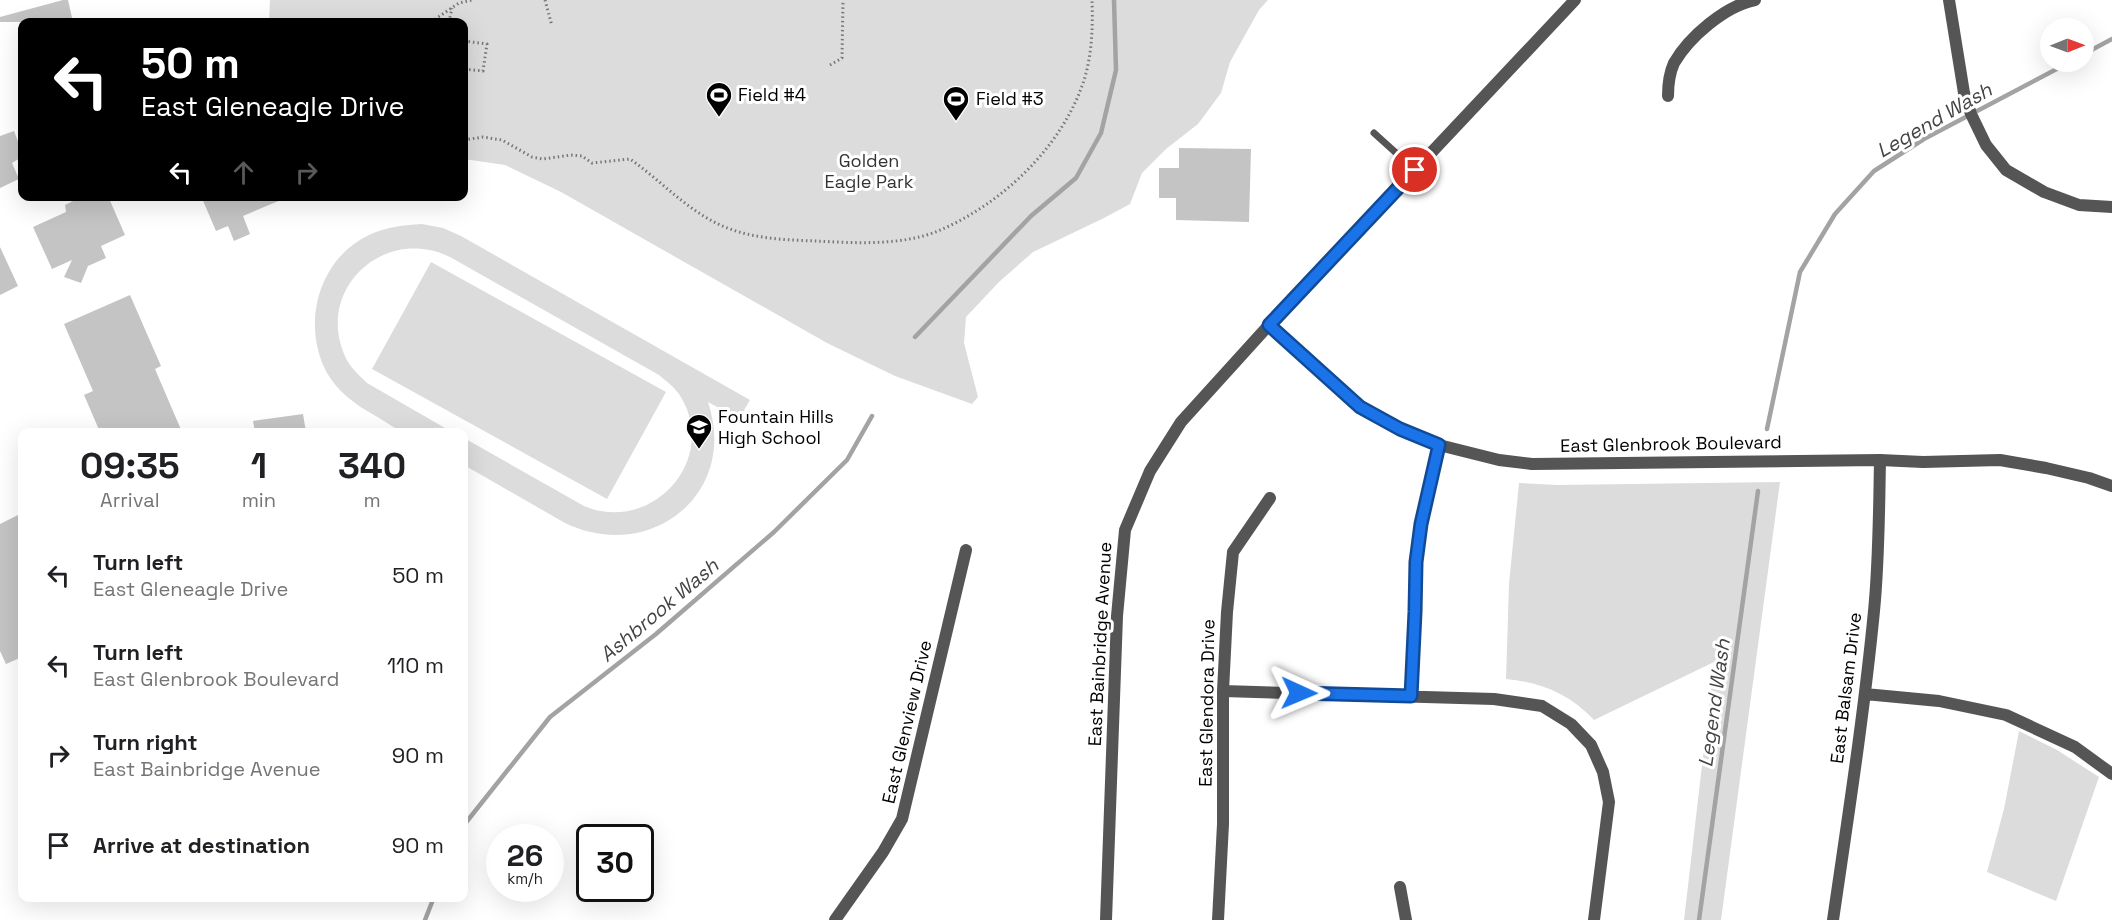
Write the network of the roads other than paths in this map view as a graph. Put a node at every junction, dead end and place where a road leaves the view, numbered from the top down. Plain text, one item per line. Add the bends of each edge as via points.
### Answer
1 (1575, 0) edge
2 (1755, 0) edge
3 (1949, 0) edge
4 (1668, 96) dead end
5 (1374, 132) dead end
6 (1415, 170) junction
7 (2112, 207) edge
8 (1269, 325) junction
9 (1439, 445) junction
10 (1880, 460) junction
11 (2112, 486) edge
12 (1269, 498) dead end
13 (966, 550) dead end
14 (1223, 691) junction
15 (1865, 694) junction
16 (1411, 696) junction
17 (2112, 774) edge
18 (1400, 887) dead end
19 (835, 920) edge
20 (1106, 920) edge
21 (1218, 920) edge
22 (1406, 920) edge
23 (1594, 920) edge
24 (1833, 920) edge

1 - 6 street, East Bainbridge Avenue
2 - 4 street via 1720,16 1696,35 1674,63 1668,78
3 - 7 street via 1964,93 1986,145 2006,170 2044,192 2079,205
5 - 6 lane
6 - 8 street, East Bainbridge Avenue
8 - 9 street, East Glenbrook Boulevard via 1360,407
8 - 20 street, East Bainbridge Avenue via 1181,422 1150,471 1125,530 1117,616
9 - 10 street, East Glenbrook Boulevard via 1532,464
9 - 16 street via 1416,562
10 - 11 street, East Glenbrook Boulevard via 2000,460
10 - 15 street, East Balsam Drive via 1875,609
12 - 14 street, East Glendora Drive via 1233,552
13 - 19 street, East Glenview Drive via 902,819
14 - 16 street
14 - 21 street, East Glendora Drive
15 - 17 street via 1939,701 2006,715 2075,747
15 - 24 street, East Balsam Drive
16 - 23 street via 1494,699 1542,706 1571,724 1592,745 1609,802
18 - 22 street

